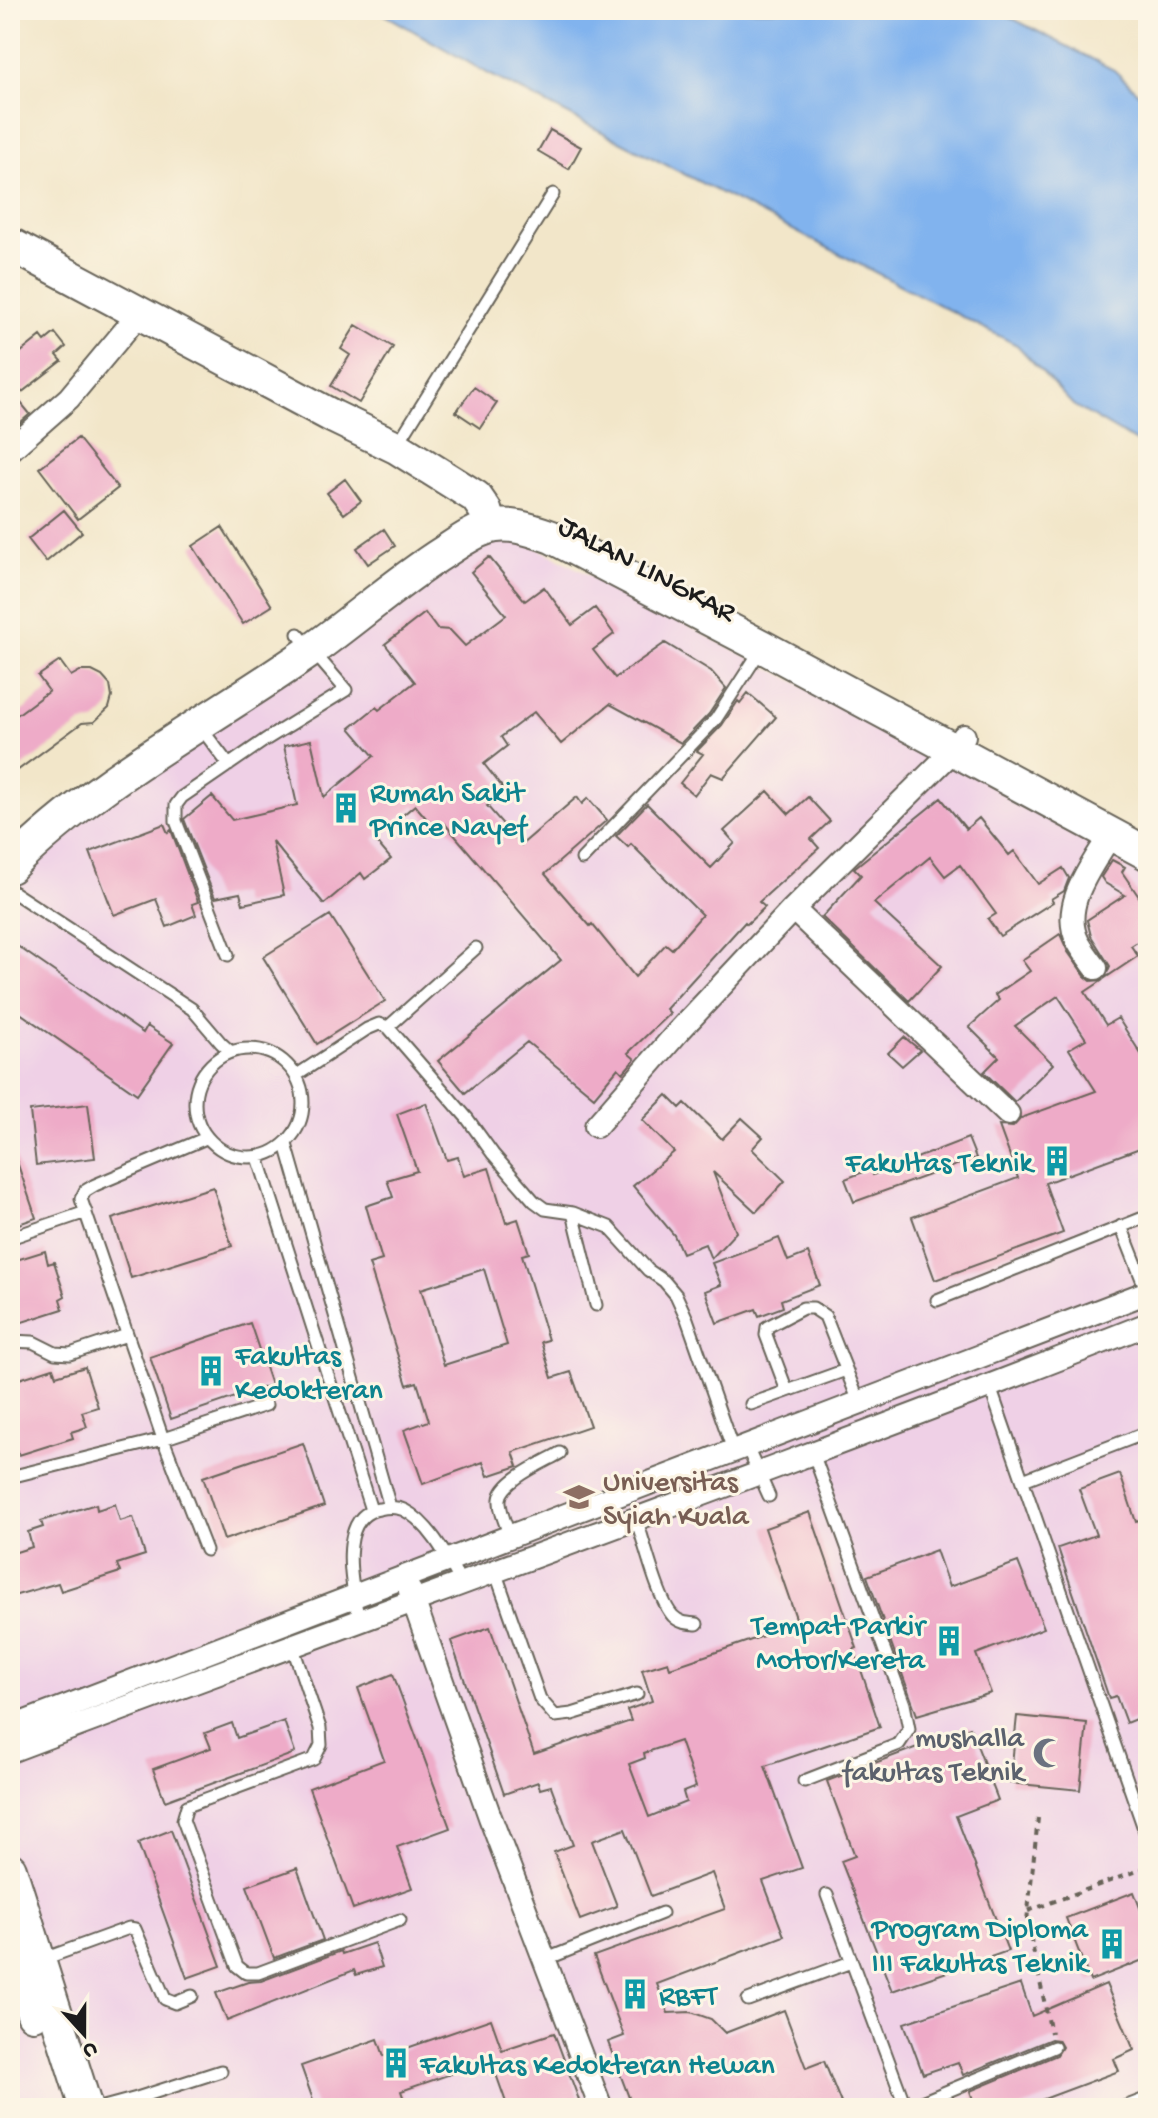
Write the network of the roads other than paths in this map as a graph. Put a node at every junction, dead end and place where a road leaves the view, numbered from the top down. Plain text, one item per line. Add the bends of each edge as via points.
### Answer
1 (553, 194) dead end
2 (10, 244) edge
3 (139, 314) junction
4 (396, 447) junction
5 (10, 450) edge
6 (487, 518) junction
7 (305, 642) junction
8 (763, 647) junction
9 (199, 724) junction
10 (959, 743) junction
11 (229, 765) junction
12 (1111, 834) junction
13 (1148, 835) edge
14 (10, 843) edge
15 (1148, 854) edge
16 (582, 859) dead end
17 (10, 867) edge
18 (10, 890) edge
19 (793, 909) junction
20 (476, 948) dead end
21 (228, 955) dead end
22 (1096, 968) dead end
23 (388, 1027) junction
24 (231, 1052) junction
25 (297, 1075) junction
26 (1008, 1114) dead end
27 (596, 1126) dead end
28 (206, 1138) junction
29 (286, 1144) junction
30 (258, 1157) junction
31 (86, 1212) junction
32 (573, 1213) junction
33 (1148, 1216) edge
34 (1121, 1226) junction
35 (10, 1238) edge
36 (1148, 1293) edge
37 (937, 1300) dead end
38 (596, 1305) dead end
39 (1148, 1324) edge
40 (127, 1335) junction
41 (10, 1341) edge
42 (979, 1356) junction
43 (846, 1370) junction
44 (990, 1387) junction
45 (787, 1391) junction
46 (859, 1402) junction
47 (751, 1404) dead end
48 (266, 1405) dead end
49 (1148, 1432) edge
50 (163, 1439) junction
51 (740, 1448) junction
52 (560, 1453) dead end
53 (813, 1453) junction
54 (759, 1475) junction
55 (10, 1477) edge
56 (1023, 1480) junction
57 (769, 1496) dead end
58 (390, 1507) junction
59 (371, 1510) junction
60 (635, 1517) junction
61 (510, 1536) junction
62 (206, 1550) dead end
63 (448, 1559) junction
64 (495, 1571) junction
65 (405, 1577) junction
66 (462, 1584) junction
67 (354, 1597) junction
68 (414, 1602) junction
69 (359, 1620) junction
70 (697, 1624) dead end
71 (291, 1645) junction
72 (637, 1694) dead end
73 (10, 1728) edge
74 (10, 1751) edge
75 (804, 1781) dead end
76 (1148, 1840) edge
77 (10, 1869) edge
78 (827, 1895) dead end
79 (662, 1913) dead end
80 (400, 1920) dead end
81 (544, 1960) junction
82 (851, 1962) junction
83 (22, 1973) edge
84 (192, 1996) dead end
85 (748, 2000) dead end
86 (1054, 2047) road end
87 (221, 2071) dead end
88 (1147, 2102) edge
89 (138, 2103) edge
90 (63, 2108) edge
91 (86, 2108) edge
92 (100, 2108) edge
93 (601, 2108) edge
94 (907, 2108) edge
95 (1122, 2108) edge

1 - 4 lane
2 - 3 street
3 - 4 street
3 - 5 street via 69,398
4 - 6 street via 467,489
6 - 7 street, JALAN LINGKAR via 445,532
6 - 8 street via 552,537
6 - 10 street, JALAN LINGKAR via 512,507 558,518
7 - 9 street
7 - 11 lane via 346,690
7 - 14 street, JALAN LINGKAR via 71,793
8 - 10 street
8 - 16 lane via 716,719
9 - 11 lane
9 - 17 street via 68,816
10 - 12 street
10 - 13 street, JALAN LINGKAR
10 - 19 street
11 - 21 lane via 176,805 176,821
12 - 15 street
12 - 22 street via 1071,910 1078,941
18 - 24 lane via 192,1009
19 - 26 street
19 - 27 street
20 - 23 lane
23 - 25 lane via 367,1029
23 - 32 lane via 534,1201 545,1209
24 - 25 lane via 268,1052
24 - 28 lane via 203,1073 196,1089 194,1106
25 - 29 lane via 303,1112
28 - 30 lane via 221,1151
28 - 31 lane via 85,1191 81,1199
29 - 30 lane
29 - 58 lane
30 - 59 lane
31 - 35 lane
31 - 40 lane
32 - 38 lane
32 - 51 lane via 609,1227 676,1295
33 - 34 lane
34 - 36 lane
34 - 37 lane
36 - 42 street
39 - 44 street
40 - 41 lane via 70,1354
40 - 50 lane
42 - 44 street
42 - 46 street
43 - 45 lane
43 - 45 lane via 825,1316 803,1308 767,1327
43 - 46 lane
44 - 53 street
44 - 56 lane
45 - 47 lane
46 - 51 street
48 - 50 lane
49 - 56 lane
50 - 55 lane
50 - 62 lane
51 - 54 lane
51 - 61 street
52 - 61 lane via 501,1493
53 - 54 street
53 - 75 lane via 909,1729 899,1744
54 - 57 lane
54 - 60 street
56 - 76 lane
58 - 59 lane
58 - 63 lane via 405,1510 422,1525
59 - 67 lane via 361,1520 350,1549
60 - 64 street
60 - 70 lane via 665,1605 674,1618
61 - 63 street
63 - 65 street
63 - 66 lane
64 - 66 street
64 - 72 lane via 540,1699 555,1716
65 - 67 street
65 - 68 street
66 - 68 street
67 - 69 lane
67 - 73 street
68 - 69 street
68 - 81 street
69 - 71 street
71 - 74 street
71 - 80 lane via 320,1728 321,1745 314,1759 187,1806 183,1820 237,1966 258,1973
77 - 83 street
78 - 82 lane
79 - 81 lane
81 - 93 street
82 - 85 lane
82 - 94 lane
83 - 84 lane via 129,1928 135,1929 165,1999 175,2003
83 - 90 street
83 - 91 street
86 - 94 lane
87 - 89 lane
88 - 95 lane
89 - 92 lane

